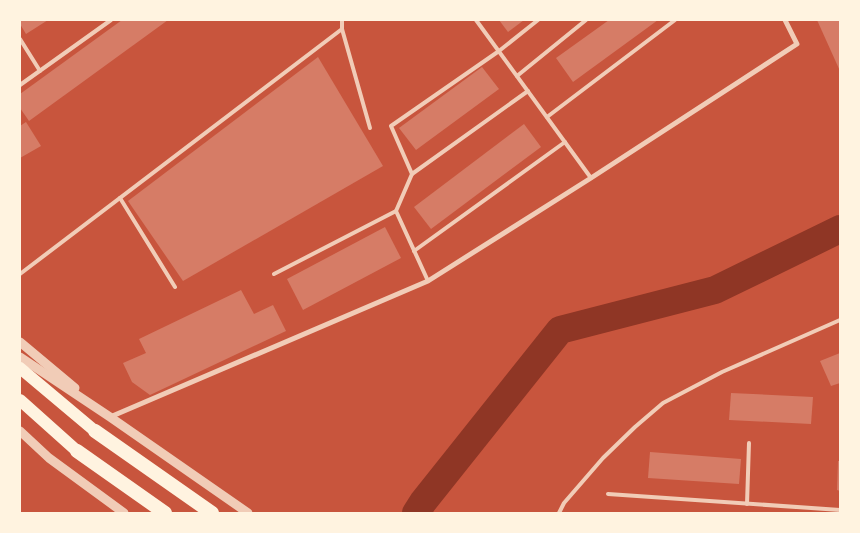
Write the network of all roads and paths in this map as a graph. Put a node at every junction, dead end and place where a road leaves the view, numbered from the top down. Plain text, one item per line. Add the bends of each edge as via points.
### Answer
1 (111, 20) edge
2 (342, 20) edge
3 (476, 20) edge
4 (538, 20) edge
5 (586, 20) edge
6 (675, 20) edge
7 (785, 20) edge
8 (342, 29) junction
9 (20, 39) edge
10 (498, 51) junction
11 (40, 71) junction
12 (517, 76) junction
13 (20, 85) edge
14 (528, 91) junction
15 (547, 117) junction
16 (370, 128) dead end
17 (565, 142) junction
18 (412, 174) junction
19 (591, 178) junction
20 (120, 198) junction
21 (396, 211) junction
22 (414, 251) junction
23 (20, 274) edge
24 (274, 274) dead end
25 (428, 281) junction
26 (175, 287) dead end
27 (840, 320) edge
28 (20, 342) edge
29 (20, 357) edge
30 (20, 368) edge
31 (20, 400) edge
32 (110, 417) junction
33 (20, 431) edge
34 (95, 431) joint
35 (749, 443) dead end
36 (77, 451) joint
37 (608, 494) dead end
38 (747, 504) junction
39 (840, 510) edge
40 (124, 513) edge
41 (165, 513) edge
42 (212, 513) edge
43 (248, 513) edge
44 (559, 513) edge

1 - 11 lane
2 - 8 lane
3 - 10 lane
4 - 10 lane
5 - 12 lane
6 - 15 lane
7 - 19 street via 797,44
8 - 16 lane
8 - 20 lane
9 - 11 lane
10 - 12 lane
10 - 18 lane via 391,126
11 - 13 lane
12 - 14 lane
14 - 15 lane
14 - 18 lane
15 - 17 lane
17 - 19 lane
17 - 22 lane
18 - 21 lane
19 - 25 street
20 - 23 lane
20 - 26 lane
21 - 22 lane
21 - 24 lane
22 - 25 lane
25 - 32 street
27 - 44 lane via 722,372 663,403 603,458 564,502
28 - 32 street
29 - 32 street
30 - 34 main road
31 - 36 main road
32 - 43 street
33 - 40 street via 48,458
34 - 42 highway
35 - 38 lane
36 - 41 highway
37 - 38 lane
38 - 39 lane

